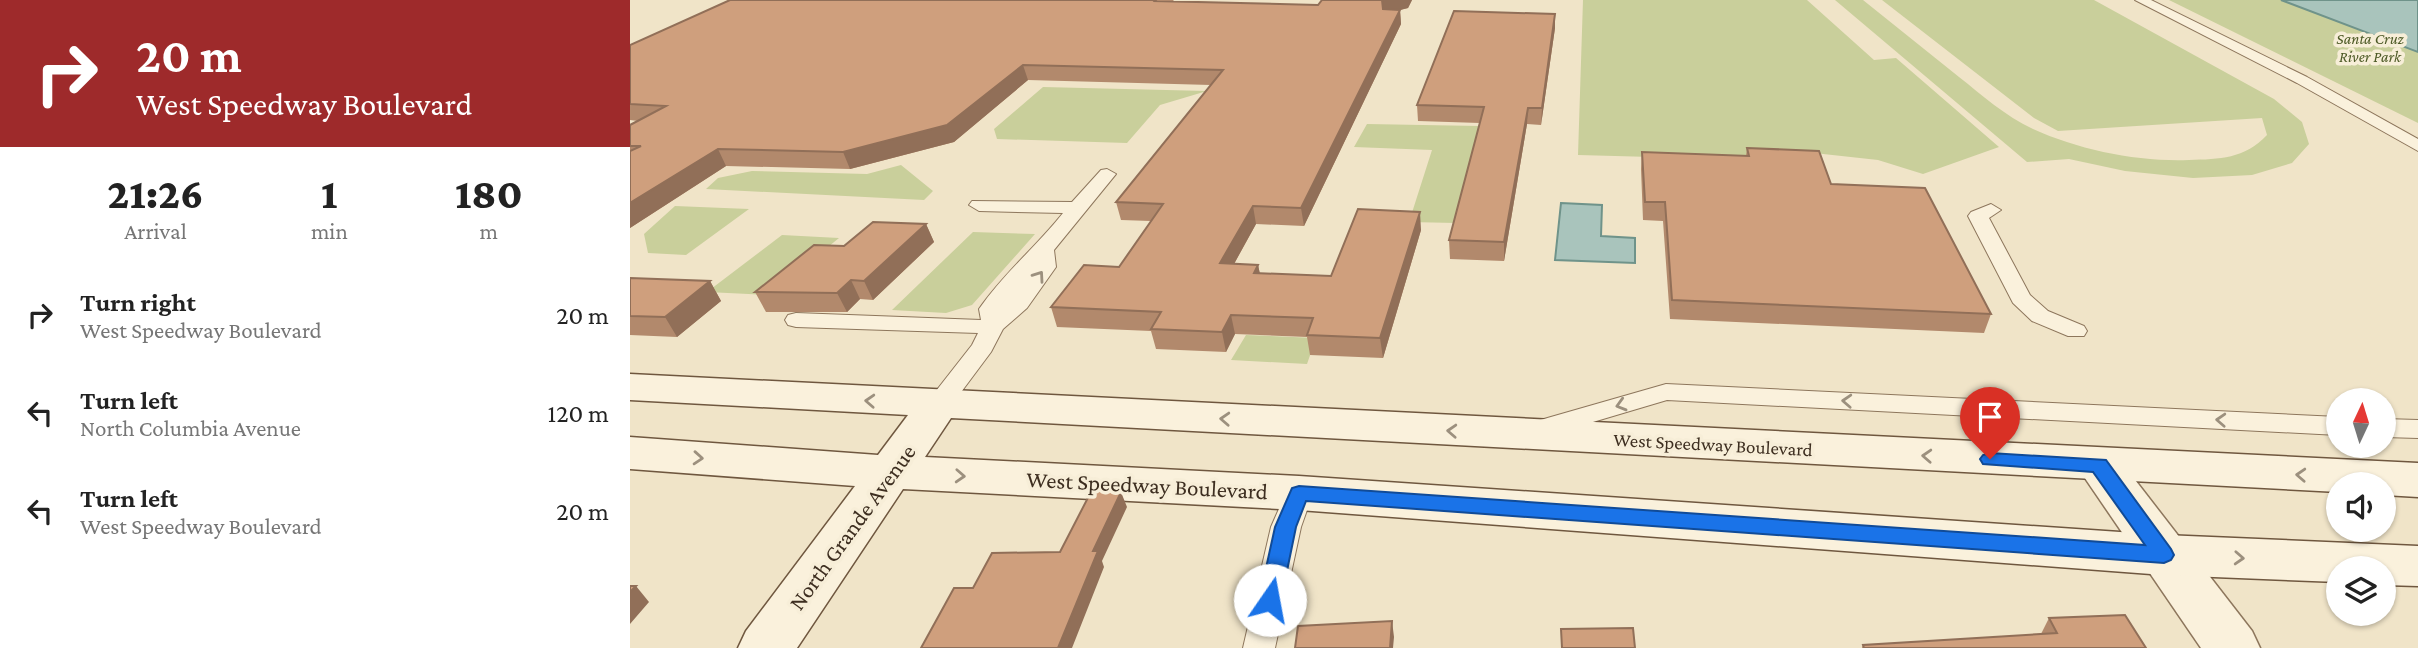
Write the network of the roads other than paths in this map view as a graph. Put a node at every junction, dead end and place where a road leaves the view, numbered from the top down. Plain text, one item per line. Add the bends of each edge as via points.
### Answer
1 (2141, 0) edge
2 (2418, 146) edge
3 (1107, 174) dead end
4 (979, 205) dead end
5 (1077, 208) junction
6 (1991, 210) dead end
7 (796, 320) dead end
8 (993, 326) junction
9 (2076, 331) dead end
10 (630, 387) edge
11 (939, 405) junction
12 (2326, 424) edge
13 (2396, 428) edge
14 (2418, 429) edge
15 (1520, 434) junction
16 (630, 453) edge
17 (2099, 465) junction
18 (892, 472) junction
19 (2418, 480) edge
20 (1299, 493) junction
21 (2164, 555) junction
22 (2418, 566) edge
23 (766, 648) edge
24 (1259, 648) edge
25 (2232, 648) edge

1 - 2 lane via 2302,80
3 - 5 lane
4 - 5 lane
5 - 8 lane via 1044,250 1046,267 1019,303
6 - 9 lane via 1978,216 2021,298 2040,316
7 - 8 lane
8 - 11 lane via 983,347
11 -> 10 main road, West Speedway Boulevard
15 -> 11 main road, West Speedway Boulevard
11 - 18 main road, North Grande Avenue
12 -> 15 lane via 1666,392
13 - 14 lane
17 -> 15 main road, West Speedway Boulevard
16 -> 18 main road, West Speedway Boulevard
19 -> 17 main road, West Speedway Boulevard
17 - 21 main road
18 -> 20 main road, West Speedway Boulevard
18 - 23 main road, North Grande Avenue
20 - 21 main road, West Speedway Boulevard
20 - 24 lane via 1286,527
21 -> 22 main road, West Speedway Boulevard
21 - 25 main road

